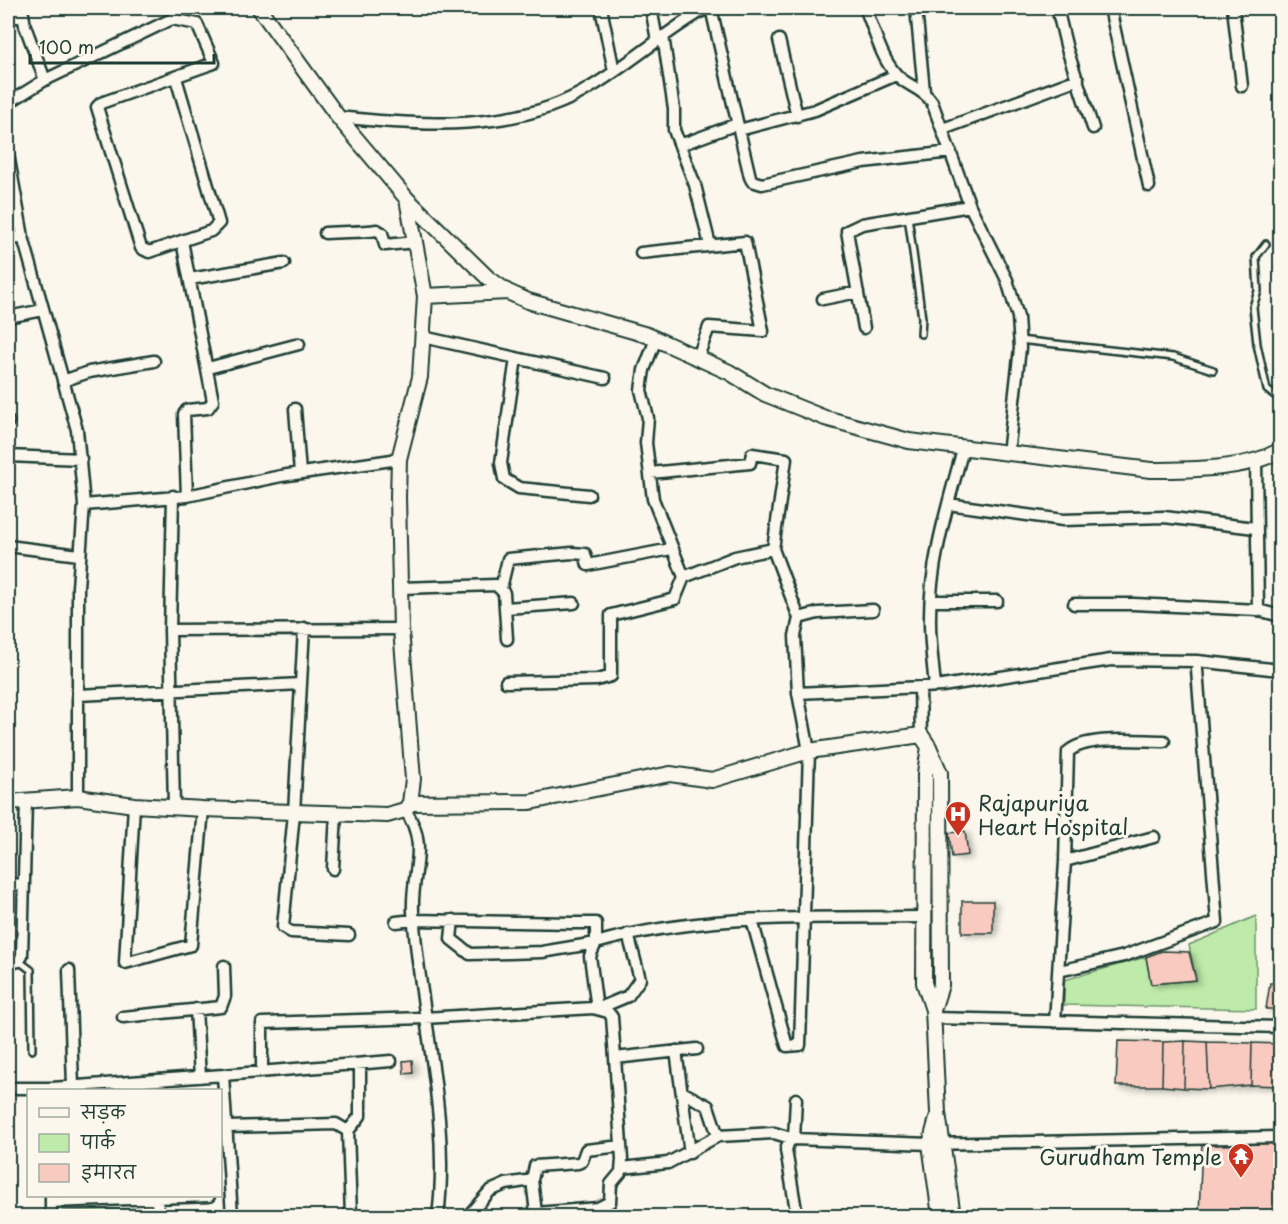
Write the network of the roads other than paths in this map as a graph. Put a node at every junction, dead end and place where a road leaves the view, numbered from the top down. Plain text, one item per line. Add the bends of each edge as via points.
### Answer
1 (259, 8) edge
2 (601, 8) edge
3 (651, 8) edge
4 (709, 8) edge
5 (866, 8) edge
6 (916, 8) edge
7 (1057, 8) edge
8 (1110, 8) edge
9 (1233, 8) edge
10 (23, 12) edge
11 (8, 17) edge
12 (660, 38) junction
13 (779, 40) dead end
14 (614, 71) junction
15 (896, 75) junction
16 (176, 78) junction
17 (1078, 79) junction
18 (45, 80) junction
19 (1242, 86) dead end
20 (924, 91) junction
21 (8, 102) edge
22 (796, 116) junction
23 (338, 117) junction
24 (738, 127) junction
25 (1093, 128) dead end
26 (943, 129) junction
27 (680, 145) junction
28 (951, 152) junction
29 (8, 160) edge
30 (1149, 186) dead end
31 (407, 199) junction
32 (970, 207) junction
33 (908, 216) junction
34 (325, 233) dead end
35 (23, 237) junction
36 (8, 240) edge
37 (182, 241) junction
38 (416, 242) junction
39 (1266, 244) dead end
40 (710, 245) junction
41 (640, 253) dead end
42 (284, 262) dead end
43 (190, 279) junction
44 (508, 292) junction
45 (858, 292) junction
46 (424, 296) junction
47 (823, 299) dead end
48 (43, 310) junction
49 (8, 317) edge
50 (864, 328) dead end
51 (921, 334) dead end
52 (423, 337) junction
53 (656, 339) junction
54 (1019, 340) junction
55 (299, 344) dead end
56 (698, 357) junction
57 (516, 358) junction
58 (154, 361) dead end
59 (208, 368) junction
60 (1213, 370) dead end
61 (605, 378) dead end
62 (63, 381) junction
63 (1281, 399) edge
64 (295, 409) dead end
65 (963, 449) junction
66 (1281, 450) edge
67 (1008, 454) junction
68 (8, 456) edge
69 (81, 459) junction
70 (399, 459) junction
71 (1256, 460) junction
72 (300, 473) junction
73 (650, 473) junction
74 (589, 495) dead end
75 (173, 496) junction
76 (187, 496) junction
77 (948, 504) junction
78 (84, 505) junction
79 (1255, 528) junction
80 (8, 546) edge
81 (671, 549) junction
82 (773, 549) junction
83 (79, 555) junction
84 (684, 577) junction
85 (400, 588) junction
86 (501, 588) junction
87 (932, 601) junction
88 (997, 601) dead end
89 (574, 603) dead end
90 (1074, 604) dead end
91 (506, 608) junction
92 (873, 610) dead end
93 (1258, 610) junction
94 (1281, 616) edge
95 (799, 618) junction
96 (304, 628) junction
97 (401, 629) junction
98 (170, 630) junction
99 (507, 639) dead end
100 (1197, 670) dead end
101 (1281, 670) edge
102 (506, 682) dead end
103 (301, 684) junction
104 (934, 686) junction
105 (920, 688) junction
106 (171, 691) junction
107 (798, 693) junction
108 (78, 695) junction
109 (921, 735) junction
110 (1164, 741) dead end
111 (929, 747) junction
112 (809, 751) junction
113 (78, 797) junction
114 (8, 801) edge
115 (26, 801) junction
116 (134, 805) junction
117 (174, 806) junction
118 (408, 806) junction
119 (203, 809) junction
120 (294, 813) junction
121 (336, 814) junction
122 (1154, 837) dead end
123 (1065, 861) junction
124 (333, 869) dead end
125 (8, 884) edge
126 (24, 885) junction
127 (924, 917) junction
128 (805, 918) junction
129 (414, 920) junction
130 (453, 920) junction
131 (752, 920) junction
132 (396, 922) dead end
133 (628, 934) junction
134 (349, 935) dead end
135 (596, 943) junction
136 (13, 962) edge
137 (224, 966) dead end
138 (69, 970) dead end
139 (1059, 971) junction
140 (196, 1009) junction
141 (597, 1009) junction
142 (933, 1014) junction
143 (123, 1017) dead end
144 (424, 1018) junction
145 (1055, 1022) junction
146 (1281, 1027) edge
147 (697, 1049) dead end
148 (32, 1050) dead end
149 (676, 1051) junction
150 (615, 1058) junction
151 (391, 1061) dead end
152 (360, 1064) junction
153 (262, 1072) junction
154 (223, 1075) junction
155 (200, 1077) junction
156 (73, 1086) junction
157 (8, 1088) edge
158 (52, 1089) edge
159 (682, 1092) junction
160 (796, 1099) dead end
161 (228, 1126) junction
162 (348, 1131) junction
163 (717, 1136) junction
164 (1281, 1137) edge
165 (794, 1139) junction
166 (937, 1144) junction
167 (621, 1146) junction
168 (690, 1153) junction
169 (622, 1168) junction
170 (532, 1180) junction
171 (226, 1195) edge
172 (192, 1197) edge
173 (51, 1199) edge
174 (157, 1199) junction
175 (51, 1216) edge
176 (158, 1216) edge
177 (232, 1216) edge
178 (351, 1216) edge
179 (438, 1216) edge
180 (468, 1216) edge
181 (797, 1216) edge
182 (940, 1216) edge
183 (953, 1216) edge

1 - 23 street
2 - 14 street
3 - 12 street
4 - 12 street
4 - 24 street
5 - 15 street
6 - 20 street
7 - 17 street
8 - 30 street
9 - 19 street
10 - 11 street
10 - 18 street
12 - 14 street
12 - 27 street via 674,109 674,130
13 - 22 street
14 - 23 street via 563,101 502,118 419,123
15 - 20 street
15 - 22 street
16 - 18 street via 214,63 197,24 172,19
16 - 37 street via 219,217 216,228
16 - 37 street via 97,106 141,248 148,252
17 - 25 street
17 - 26 street
18 - 21 street
20 - 26 street
22 - 24 street
23 - 31 street
24 - 27 street
24 - 28 street via 750,177 762,184 863,162
26 - 28 street
27 - 40 street
28 - 32 street
29 - 35 street
31 - 38 street
31 - 44 street via 488,278
32 - 33 street
32 - 54 street via 1007,280 1018,317
33 - 45 street via 862,224 847,231
33 - 51 lane
34 - 38 street via 377,230 385,245
35 - 36 street
35 - 48 street
37 - 43 street
38 - 46 street
39 - 63 lane via 1256,257 1258,291 1253,307 1267,390
40 - 41 street
40 - 56 street via 745,242 763,331 709,327
42 - 43 street
43 - 59 street
44 - 46 street
44 - 53 street
45 - 47 street
45 - 50 street
46 - 52 street
48 - 49 street
48 - 62 street
52 - 57 street
52 - 70 street via 420,377
53 - 56 street
53 - 73 street via 641,390 648,418
54 - 60 lane via 1173,357
54 - 67 street
55 - 59 street
56 - 65 street via 765,394 825,418 909,441
57 - 61 street
57 - 74 street via 501,463 504,480 519,488
58 - 62 street via 89,372
59 - 76 street via 212,405 184,414
62 - 69 street
64 - 72 street
65 - 67 street
65 - 77 street
66 - 71 street
67 - 71 street via 1150,470
68 - 69 street
69 - 78 street
70 - 72 street
70 - 85 street
71 - 79 street
72 - 76 street
73 - 81 street via 653,498
73 - 82 street via 750,463 752,454 786,459
75 - 76 street
75 - 78 street
75 - 98 street
77 - 79 street via 1063,520 1164,517
77 - 87 street
78 - 83 street
79 - 93 street
80 - 83 street
81 - 84 street
81 - 86 street via 588,565 585,554 572,553 508,559
82 - 84 street via 735,557
82 - 95 street
83 - 108 street
84 - 102 street via 675,599 611,615 611,676 597,680
85 - 86 street via 490,584
85 - 97 street
86 - 91 street
87 - 88 street
87 - 104 street
89 - 91 street
90 - 93 street
91 - 99 street
92 - 95 street
93 - 94 street
95 - 107 street via 795,636
96 - 97 street
96 - 98 street
96 - 103 street
97 - 118 street via 413,779
98 - 106 street
100 - 139 street via 1217,922 1124,956
101 - 104 street via 1197,661 1111,660
103 - 106 street
103 - 120 street
104 - 105 street
105 - 107 street
105 - 109 street
106 - 108 street
106 - 117 street
107 - 112 street
108 - 113 street
109 - 111 street
109 - 112 street
110 - 123 street via 1088,742 1068,752
111 - 127 street via 925,773
111 - 142 street via 940,773 942,838 941,985
112 - 118 street via 705,781 680,773 530,802
112 - 128 street
113 - 115 street
113 - 116 street
114 - 115 street
115 - 126 street
116 - 117 street
116 - 119 street via 125,963 191,945
117 - 119 street
118 - 121 street via 387,815
118 - 129 street via 419,836 412,888
119 - 120 street
120 - 121 street
120 - 134 street via 283,927 291,932
121 - 124 street
122 - 123 street
123 - 139 street
125 - 126 street
126 - 136 street via 23,948
127 - 128 street
127 - 142 street via 924,983
128 - 131 street
128 - 131 street via 800,1045 787,1046
129 - 130 street
129 - 132 street
129 - 144 street
130 - 135 street via 596,923
130 - 135 street via 451,939 470,954 542,952
131 - 133 street
133 - 135 street
133 - 141 street via 640,979 628,996
135 - 141 street via 590,956
136 - 148 lane via 31,970
137 - 140 street via 224,1002 220,1007
138 - 156 street
139 - 145 street
140 - 143 street
140 - 155 street
141 - 144 street
141 - 150 street via 612,1017
142 - 145 street
142 - 166 street
144 - 153 street via 262,1023
144 - 179 street via 440,1150
145 - 146 street
147 - 149 street
149 - 150 street
149 - 159 street
150 - 167 street
151 - 152 street
152 - 153 street
152 - 162 street via 360,1116
153 - 154 street
154 - 155 street
154 - 161 street
155 - 156 street
156 - 158 street
157 - 158 street
159 - 163 street via 708,1106
159 - 168 street
160 - 165 street
161 - 162 street via 336,1124
161 - 171 street
162 - 178 street
163 - 165 street via 774,1132
163 - 168 street
164 - 166 street
165 - 166 street
165 - 181 street via 786,1150
166 - 182 street
166 - 183 street
167 - 169 street
167 - 170 street via 586,1150 578,1163 535,1166
168 - 169 street via 668,1163
169 - 170 street via 611,1184 610,1202 598,1208 536,1214
170 - 180 street via 490,1191
171 - 177 street
172 - 174 street
173 - 174 street
173 - 175 street
174 - 176 street

